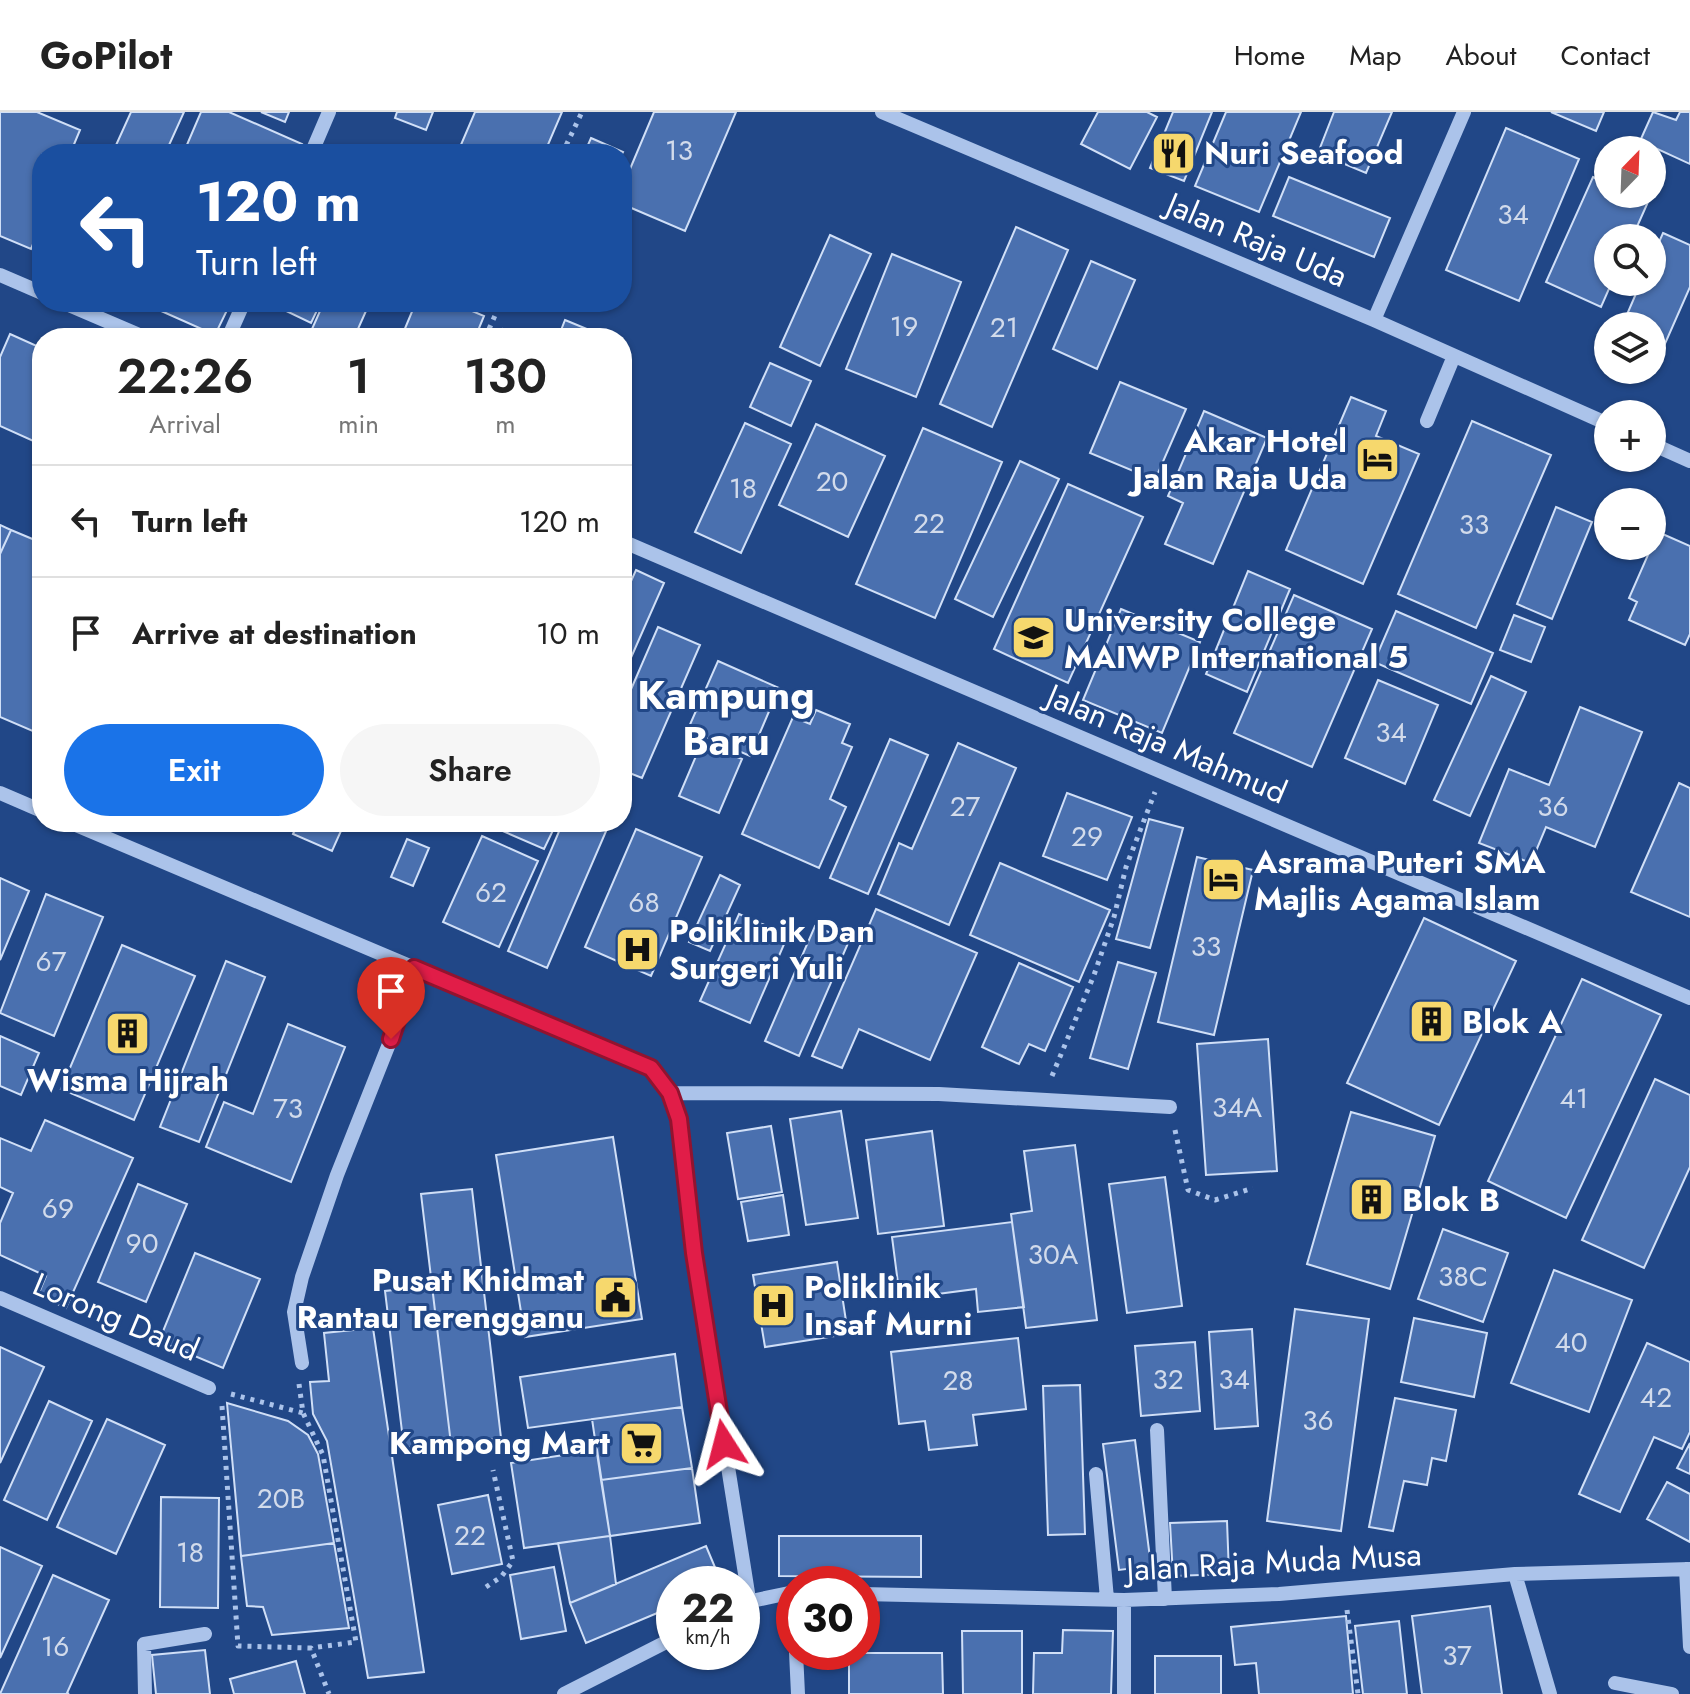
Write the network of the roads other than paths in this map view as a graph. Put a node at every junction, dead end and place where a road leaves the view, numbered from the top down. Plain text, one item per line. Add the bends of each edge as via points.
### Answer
1 (329, 112) edge
2 (882, 112) edge
3 (1464, 112) edge
4 (315, 144) edge
5 (0, 275) edge
6 (32, 289) edge
7 (85, 312) edge
8 (1374, 320) junction
9 (123, 328) edge
10 (1454, 356) junction
11 (1594, 418) edge
12 (1427, 421) dead end
13 (1666, 450) edge
14 (1690, 461) edge
15 (632, 545) edge
16 (0, 793) edge
17 (32, 807) edge
18 (93, 832) edge
19 (414, 968) junction
20 (1690, 998) edge
21 (670, 1093) junction
22 (1170, 1107) road end
23 (0, 1298) edge
24 (302, 1363) dead end
25 (209, 1388) dead end
26 (1157, 1430) dead end
27 (1096, 1474) dead end
28 (741, 1566) edge
29 (1688, 1569) edge
30 (1515, 1574) junction
31 (880, 1594) edge
32 (1107, 1599) junction
33 (1165, 1599) junction
34 (1124, 1600) junction
35 (205, 1634) dead end
36 (656, 1647) edge
37 (1690, 1647) edge
38 (797, 1670) edge
39 (1615, 1683) dead end
40 (145, 1694) edge
41 (564, 1694) edge
42 (798, 1694) edge
43 (1124, 1694) edge
44 (1550, 1694) edge
45 (1672, 1694) edge

1 - 4 street
2 - 8 street, Jalan Raja Uda
3 - 8 street
5 - 6 street
7 - 9 street
8 - 10 street, Jalan Raja Uda
10 - 11 street, Jalan Raja Uda
10 - 12 street
13 - 14 street
15 - 20 street, Jalan Raja Mahmud
16 - 17 street
18 - 19 street
19 - 21 street via 651,1068
19 - 24 street via 302,1277 294,1312
21 - 22 street via 1043,1099
21 - 28 street via 679,1119
23 - 25 street, Lorong Daud
26 - 33 street
27 - 32 street
29 - 30 street, Jalan Raja Muda Musa
29 - 37 street
30 - 33 street, Jalan Raja Muda Musa
30 - 44 street
31 - 32 street, Jalan Raja Muda Musa
32 - 34 street, Jalan Raja Muda Musa
33 - 34 street, Jalan Raja Muda Musa
34 - 43 street
35 - 40 street via 144,1644
36 - 41 street
38 - 42 street
39 - 45 street

